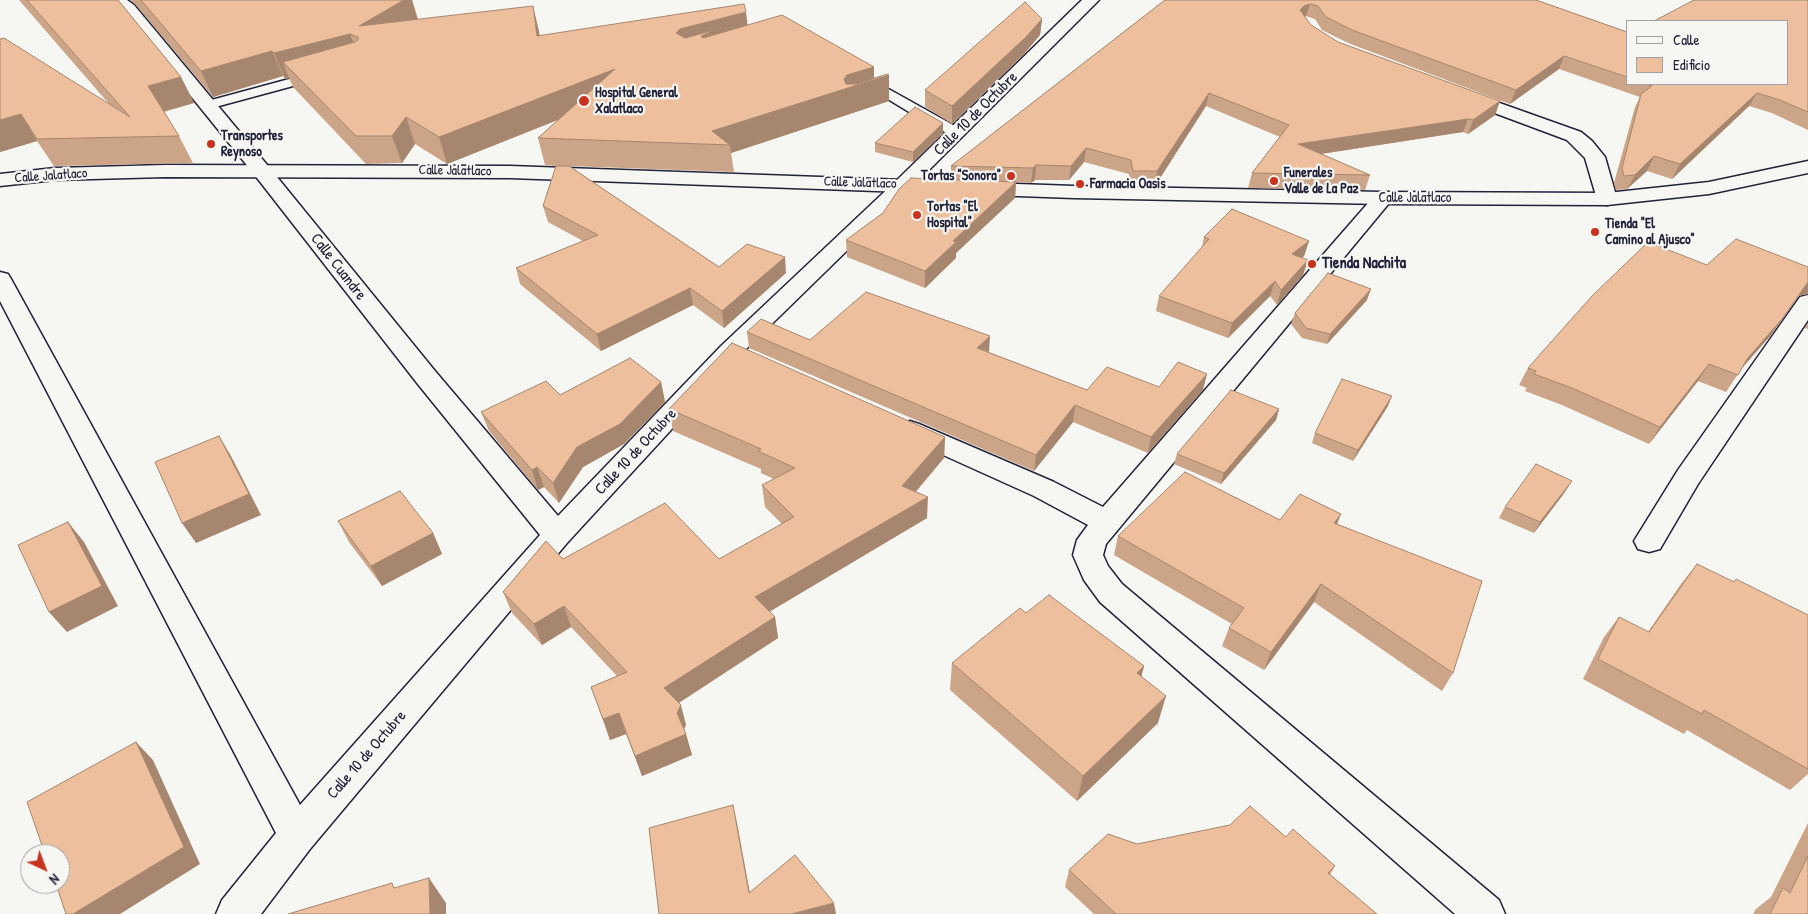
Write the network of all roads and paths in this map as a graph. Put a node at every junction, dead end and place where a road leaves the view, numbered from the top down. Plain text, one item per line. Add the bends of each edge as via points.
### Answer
1 (117, 0) edge
2 (1091, 0) edge
3 (332, 71) edge
4 (855, 73) edge
5 (1448, 90) edge
6 (887, 94) junction
7 (870, 100) edge
8 (208, 105) junction
9 (957, 133) junction
10 (1808, 167) edge
11 (261, 170) junction
12 (0, 180) edge
13 (904, 184) junction
14 (1383, 198) junction
15 (1607, 199) junction
16 (0, 279) edge
17 (1808, 302) edge
18 (730, 351) junction
19 (757, 363) edge
20 (892, 422) edge
21 (1108, 522) junction
22 (557, 535) junction
23 (1649, 540) dead end
24 (297, 836) junction
25 (236, 914) edge
26 (1485, 914) edge

1 - 8 street, Calle Cuandre via 128,8
2 - 9 street, Calle 10 de Octubre
3 - 8 lane
4 - 6 lane
5 - 15 street via 1574,136 1595,157
6 - 7 lane
6 - 9 lane
8 - 11 street, Calle Cuandre
9 - 13 street, Calle 10 de Octubre
10 - 15 street, Calle Jalatlaco via 1709,188
11 - 12 street, Calle Jalatlaco via 55,174
11 - 13 street, Calle Jalatlaco via 510,172
11 - 22 street, Calle Cuandre
13 - 14 street, Calle Jalatlaco via 1074,192
13 - 18 street, Calle 10 de Octubre
14 - 15 street, Calle Jalatlaco
14 - 21 street
16 - 24 street
17 - 23 street via 1688,477
18 - 19 street
18 - 22 street, Calle 10 de Octubre
20 - 21 street via 1044,489
21 - 26 street via 1092,540 1088,555 1095,572 1111,593
22 - 24 street, Calle 10 de Octubre
24 - 25 street, Calle 10 de Octubre

